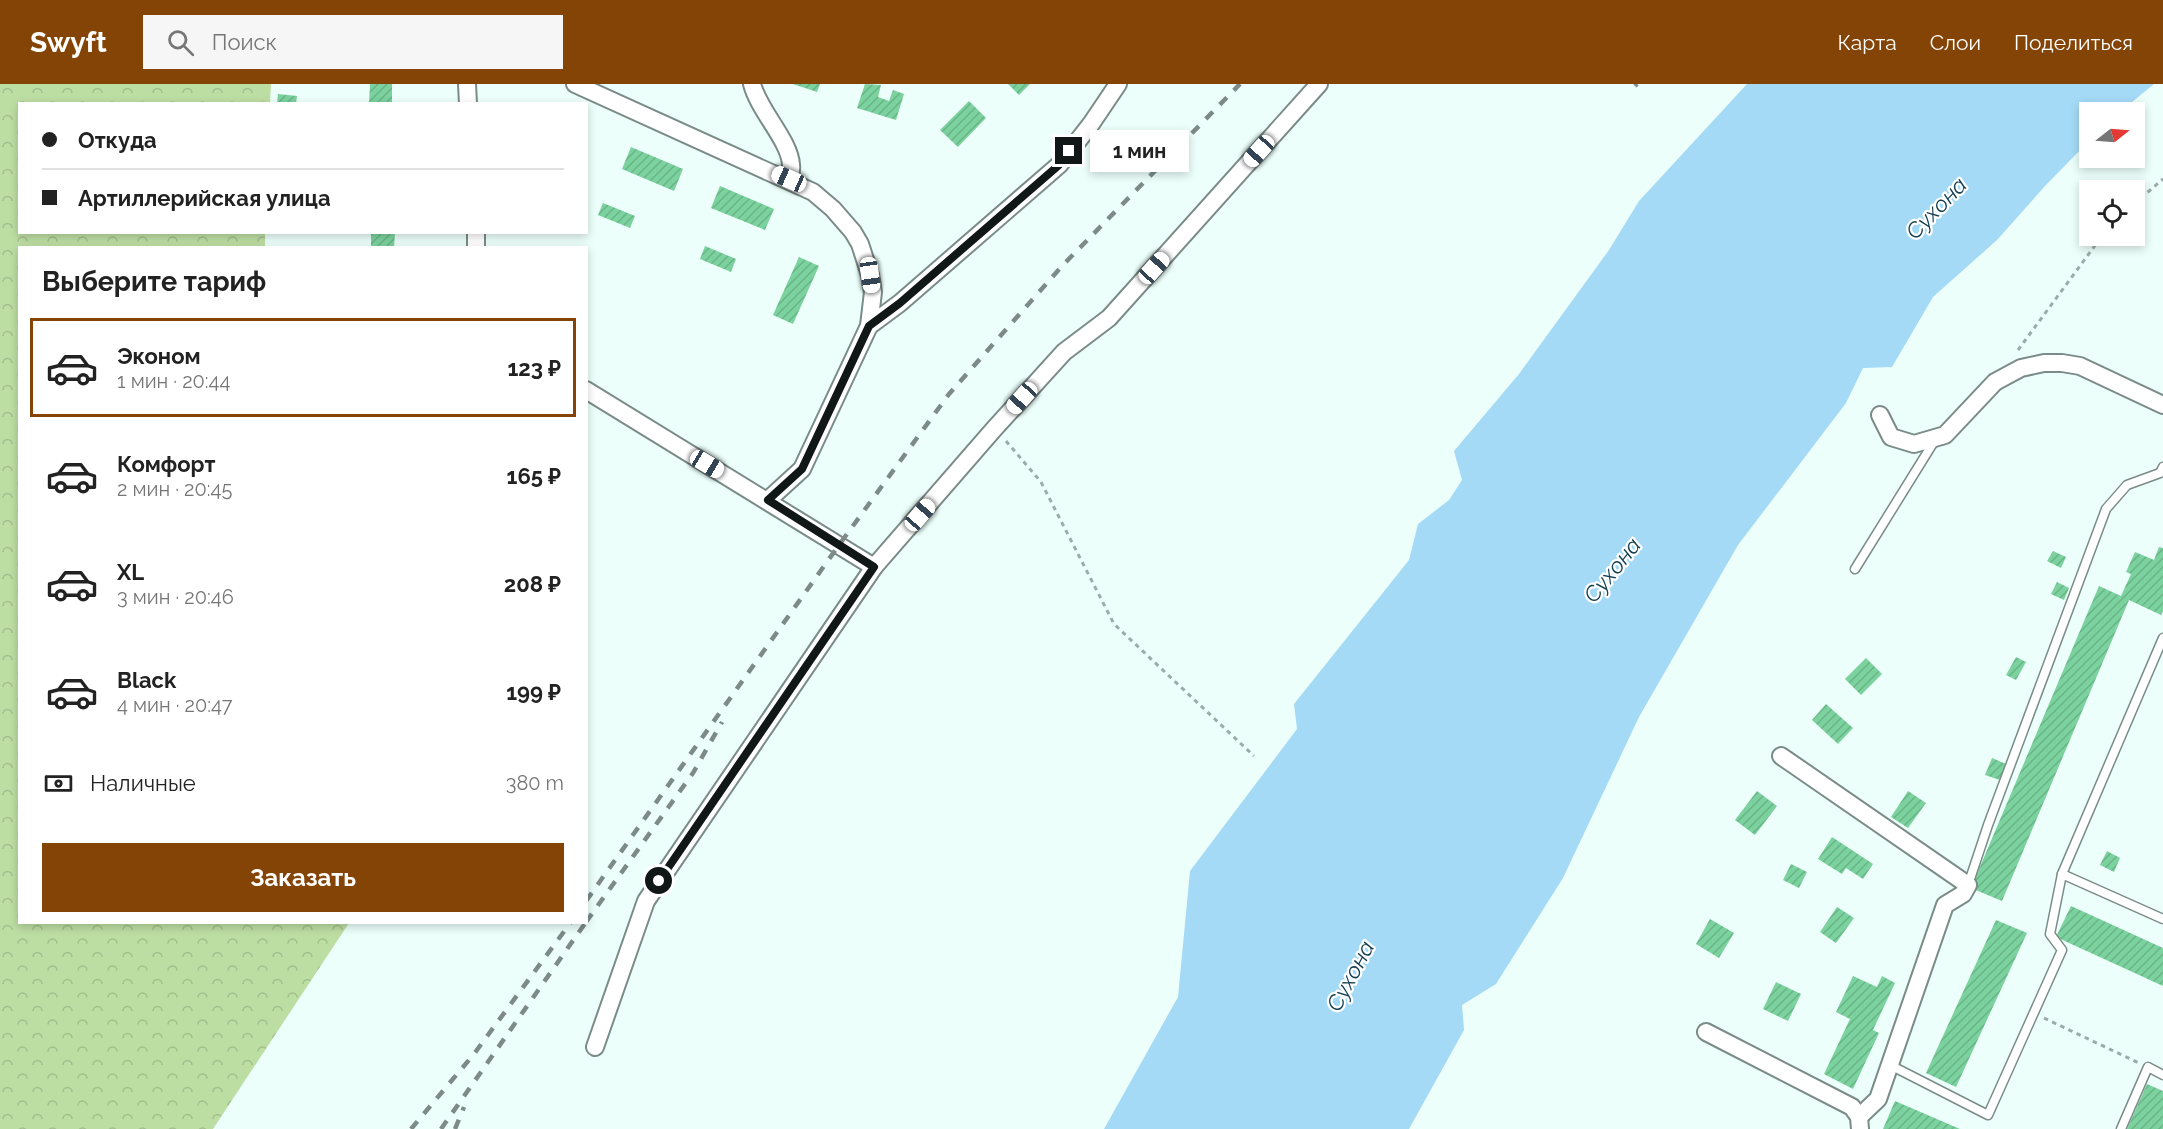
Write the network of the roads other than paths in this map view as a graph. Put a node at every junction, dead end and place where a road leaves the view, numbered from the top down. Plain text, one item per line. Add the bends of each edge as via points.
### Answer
1 (467, 84) edge
2 (574, 84) edge
3 (752, 84) edge
4 (1118, 84) edge
5 (1319, 84) edge
6 (468, 102) edge
7 (789, 179) junction
8 (869, 326) junction
9 (588, 391) edge
10 (2163, 405) edge
11 (1880, 415) dead end
12 (1937, 437) junction
13 (2162, 471) edge
14 (768, 500) junction
15 (874, 567) junction
16 (1855, 569) dead end
17 (2163, 639) edge
18 (1781, 756) dead end
19 (2062, 874) junction
20 (1968, 885) junction
21 (2163, 919) edge
22 (1706, 1032) dead end
23 (595, 1047) dead end
24 (1890, 1065) junction
25 (2163, 1075) edge
26 (1860, 1123) edge
27 (2121, 1129) edge

1 - 6 street
2 - 7 street
3 - 7 street via 755,96 789,153
4 - 8 street via 1059,165
5 - 15 street via 1109,318 1064,352
7 - 8 street via 833,209 860,244 873,292
8 - 14 street via 802,469
9 - 14 street
10 - 12 street via 2080,366 2044,363 2021,368 1995,382 1945,435
11 - 12 street via 1891,436 1914,444
12 - 16 lane
13 - 20 lane via 2127,485 2106,509
14 - 15 street
15 - 23 street via 646,901
17 - 19 lane
18 - 20 street
19 - 21 lane
19 - 24 lane via 2050,934 2062,950 1988,1115
20 - 24 street via 1963,894 1945,905
22 - 26 street via 1852,1107
24 - 26 street via 1878,1099
25 - 27 lane via 2148,1067

